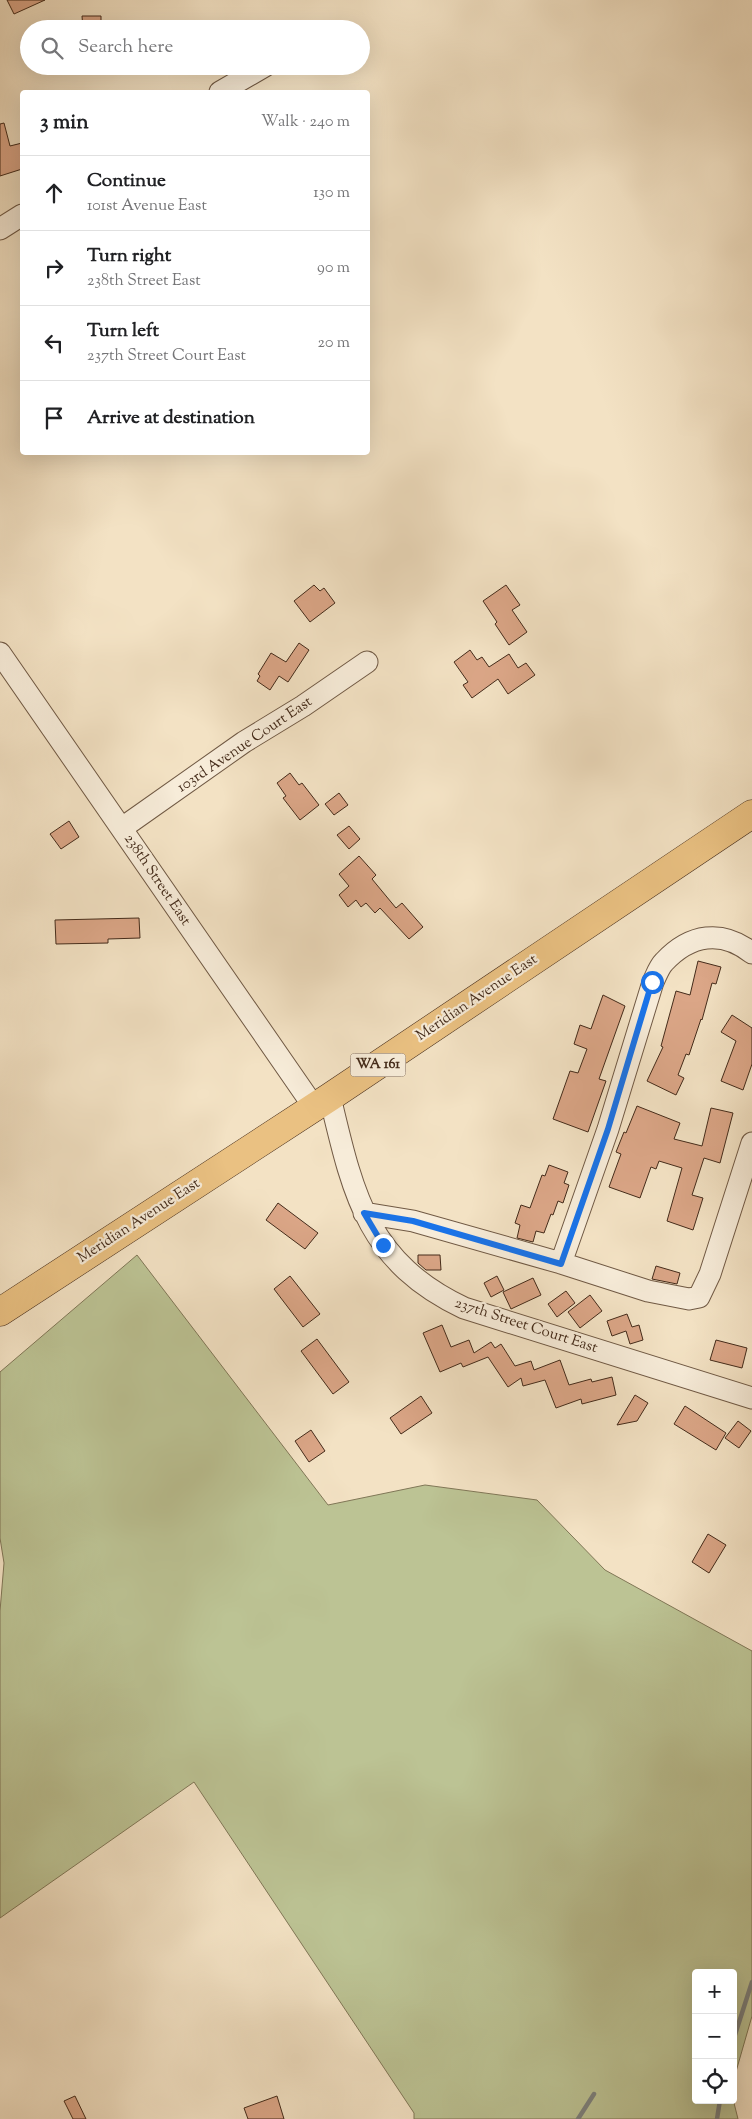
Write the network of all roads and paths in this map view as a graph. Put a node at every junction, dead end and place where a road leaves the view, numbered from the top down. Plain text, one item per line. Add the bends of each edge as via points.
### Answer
1 (249, 75) edge
2 (223, 90) edge
3 (20, 216) edge
4 (0, 229) edge
5 (0, 653) edge
6 (368, 662) dead end
7 (752, 814) edge
8 (122, 828) junction
9 (750, 951) edge
10 (322, 1102) junction
11 (752, 1143) edge
12 (364, 1213) junction
13 (561, 1264) junction
14 (0, 1312) edge
15 (752, 1398) edge

1 - 2 street
3 - 4 street
5 - 8 street, 238th Street East
6 - 8 street, 103rd Avenue Court East via 244,742
7 - 10 main road, Meridian Avenue East / WA 161
8 - 10 street, 238th Street East
9 - 13 street via 727,940 706,937 677,950 663,963 652,982 608,1129
10 - 12 street, 237th Street Court East via 342,1146
10 - 14 main road, Meridian Avenue East / WA 161
11 - 13 street via 710,1274 699,1297 689,1299 648,1291
12 - 13 street via 413,1221
12 - 15 street, 237th Street Court East via 388,1252 419,1283 440,1297 464,1308

